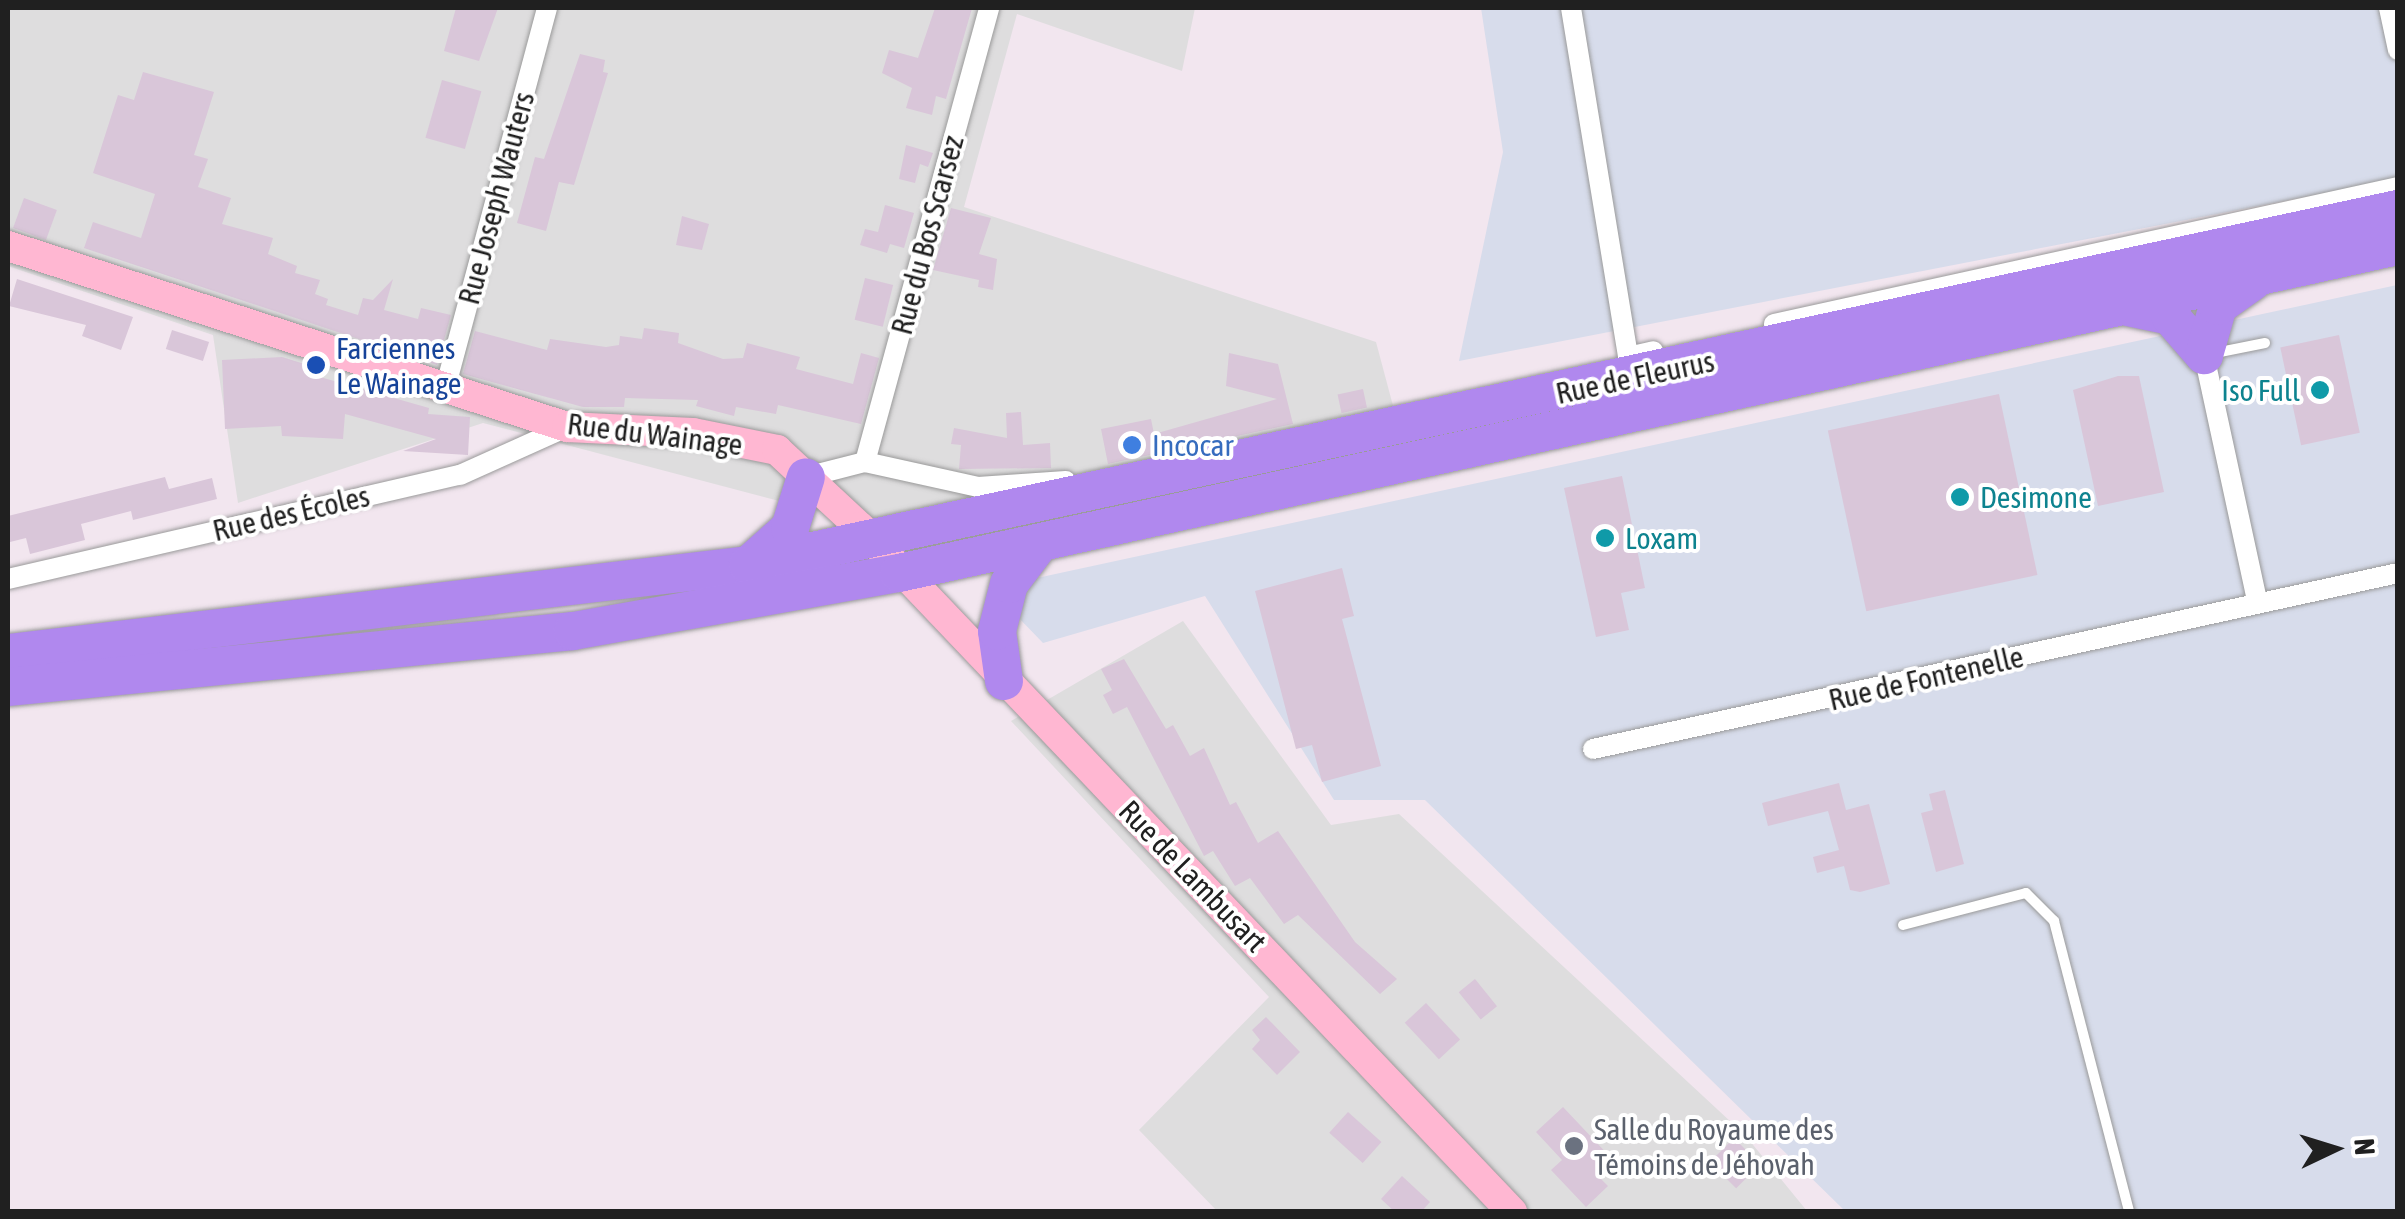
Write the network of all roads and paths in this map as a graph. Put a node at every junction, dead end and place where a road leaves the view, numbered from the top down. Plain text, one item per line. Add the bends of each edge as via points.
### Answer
1 (547, 8) edge
2 (989, 8) edge
3 (1571, 8) edge
4 (2389, 8) edge
5 (2398, 50) edge
6 (2398, 188) edge
7 (2398, 209) edge
8 (8, 246) edge
9 (2398, 246) edge
10 (2262, 276) junction
11 (2120, 306) junction
12 (2265, 343) dead end
13 (2204, 355) junction
14 (1628, 357) junction
15 (445, 388) junction
16 (1492, 408) junction
17 (566, 427) junction
18 (864, 462) junction
19 (806, 477) junction
20 (1073, 480) dead end
21 (872, 542) junction
22 (1037, 547) junction
23 (748, 565) junction
24 (899, 573) junction
25 (2398, 573) edge
26 (8, 580) edge
27 (2256, 601) junction
28 (8, 653) edge
29 (1004, 681) junction
30 (8, 688) edge
31 (1593, 750) dead end
32 (1903, 925) dead end
33 (1512, 1212) edge
34 (2129, 1212) edge

1 - 15 street, Rue Joseph Wauters
2 - 18 street, Rue du Bos Scarsez
3 - 14 street
4 - 5 street
6 - 14 street
7 - 16 highway, Rue de Fleurus
8 - 15 street, Rue du Wainage
9 - 10 highway, Rue de Fleurus
10 - 11 highway, Rue de Fleurus
10 - 13 highway via 2218,306
11 - 13 highway via 2170,316
11 - 22 highway, Rue de Fleurus
12 - 13 lane
13 - 27 street
14 - 16 highway via 1516,388
15 - 17 street, Rue du Wainage
16 - 21 highway, Rue de Fleurus
17 - 19 street, Rue du Wainage via 693,433 777,450
17 - 26 street, Rue des Écoles via 460,475
18 - 19 street
18 - 20 street via 978,487
19 - 21 street, Rue du Wainage
19 - 23 highway via 790,528
21 - 23 highway, Rue de Fleurus
21 - 24 street, Rue de Lambusart
22 - 24 highway, Rue de Fleurus
22 - 29 highway via 1009,584 998,630
23 - 28 highway, Rue de Fleurus
24 - 29 street, Rue de Lambusart
24 - 30 highway, Rue de Fleurus via 573,631
25 - 27 street, Rue de Fontenelle
27 - 31 street, Rue de Fontenelle
29 - 33 street, Rue de Lambusart
32 - 34 lane via 2026,893 2054,922

